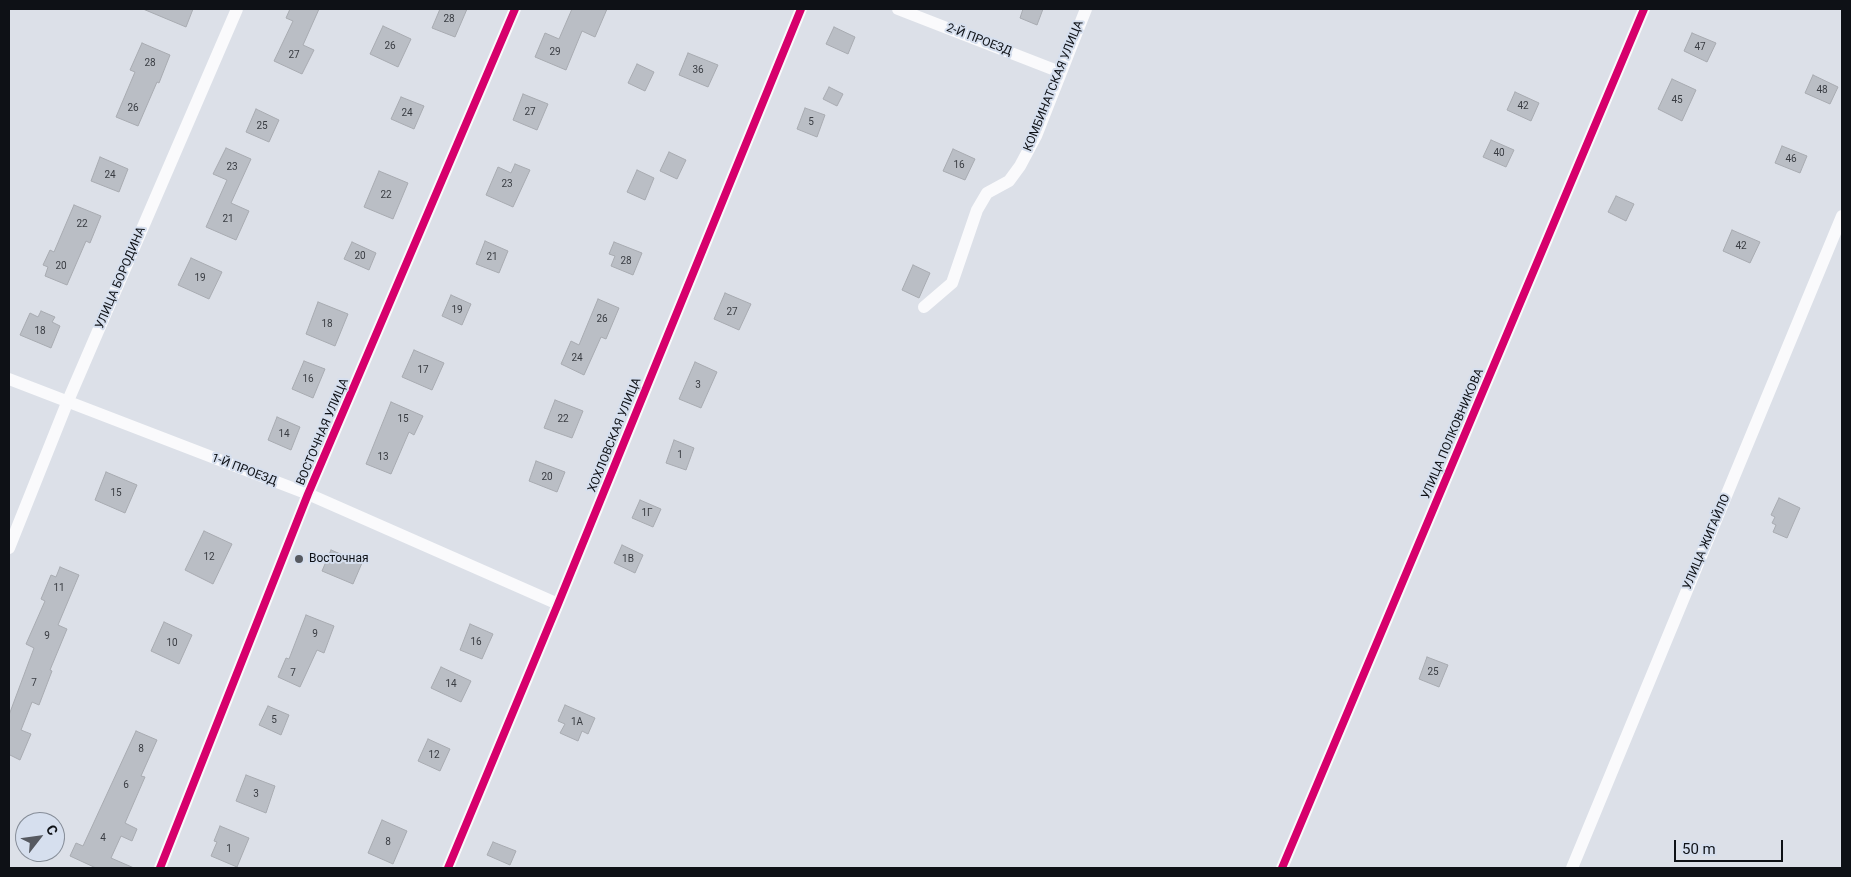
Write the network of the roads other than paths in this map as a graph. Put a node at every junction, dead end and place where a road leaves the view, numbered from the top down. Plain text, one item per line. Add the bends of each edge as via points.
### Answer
1 (237, 9) edge
2 (515, 9) edge
3 (801, 9) edge
4 (898, 9) edge
5 (1086, 9) edge
6 (1644, 9) edge
7 (1060, 72) junction
8 (1842, 216) edge
9 (924, 307) dead end
10 (9, 379) edge
11 (67, 403) junction
12 (308, 494) junction
13 (9, 548) edge
14 (558, 604) junction
15 (160, 868) edge
16 (448, 868) edge
17 (1282, 868) edge
18 (1572, 868) edge

1 - 11 street, УЛИЦА БОРОДИНА
2 - 12 street, ВОСТОЧНАЯ УЛИЦА
3 - 14 street, ХОХЛОВСКАЯ УЛИЦА
4 - 7 street, 2-Й ПРОЕЗД
5 - 7 street, КОМБИНАТСКАЯ УЛИЦА
6 - 17 street, УЛИЦА ПОЛКОВНИКОВА
7 - 9 street, КОМБИНАТСКАЯ УЛИЦА via 1036,136 1020,166 1009,181 987,193 976,210 952,283
8 - 18 street, УЛИЦА ЖИГАЙЛО
10 - 11 street, 1-Й ПРОЕЗД
11 - 12 street, 1-Й ПРОЕЗД
11 - 13 street, УЛИЦА БОРОДИНА
12 - 14 street, 1-Й ПРОЕЗД
12 - 15 street, ВОСТОЧНАЯ УЛИЦА
14 - 16 street, ХОХЛОВСКАЯ УЛИЦА

